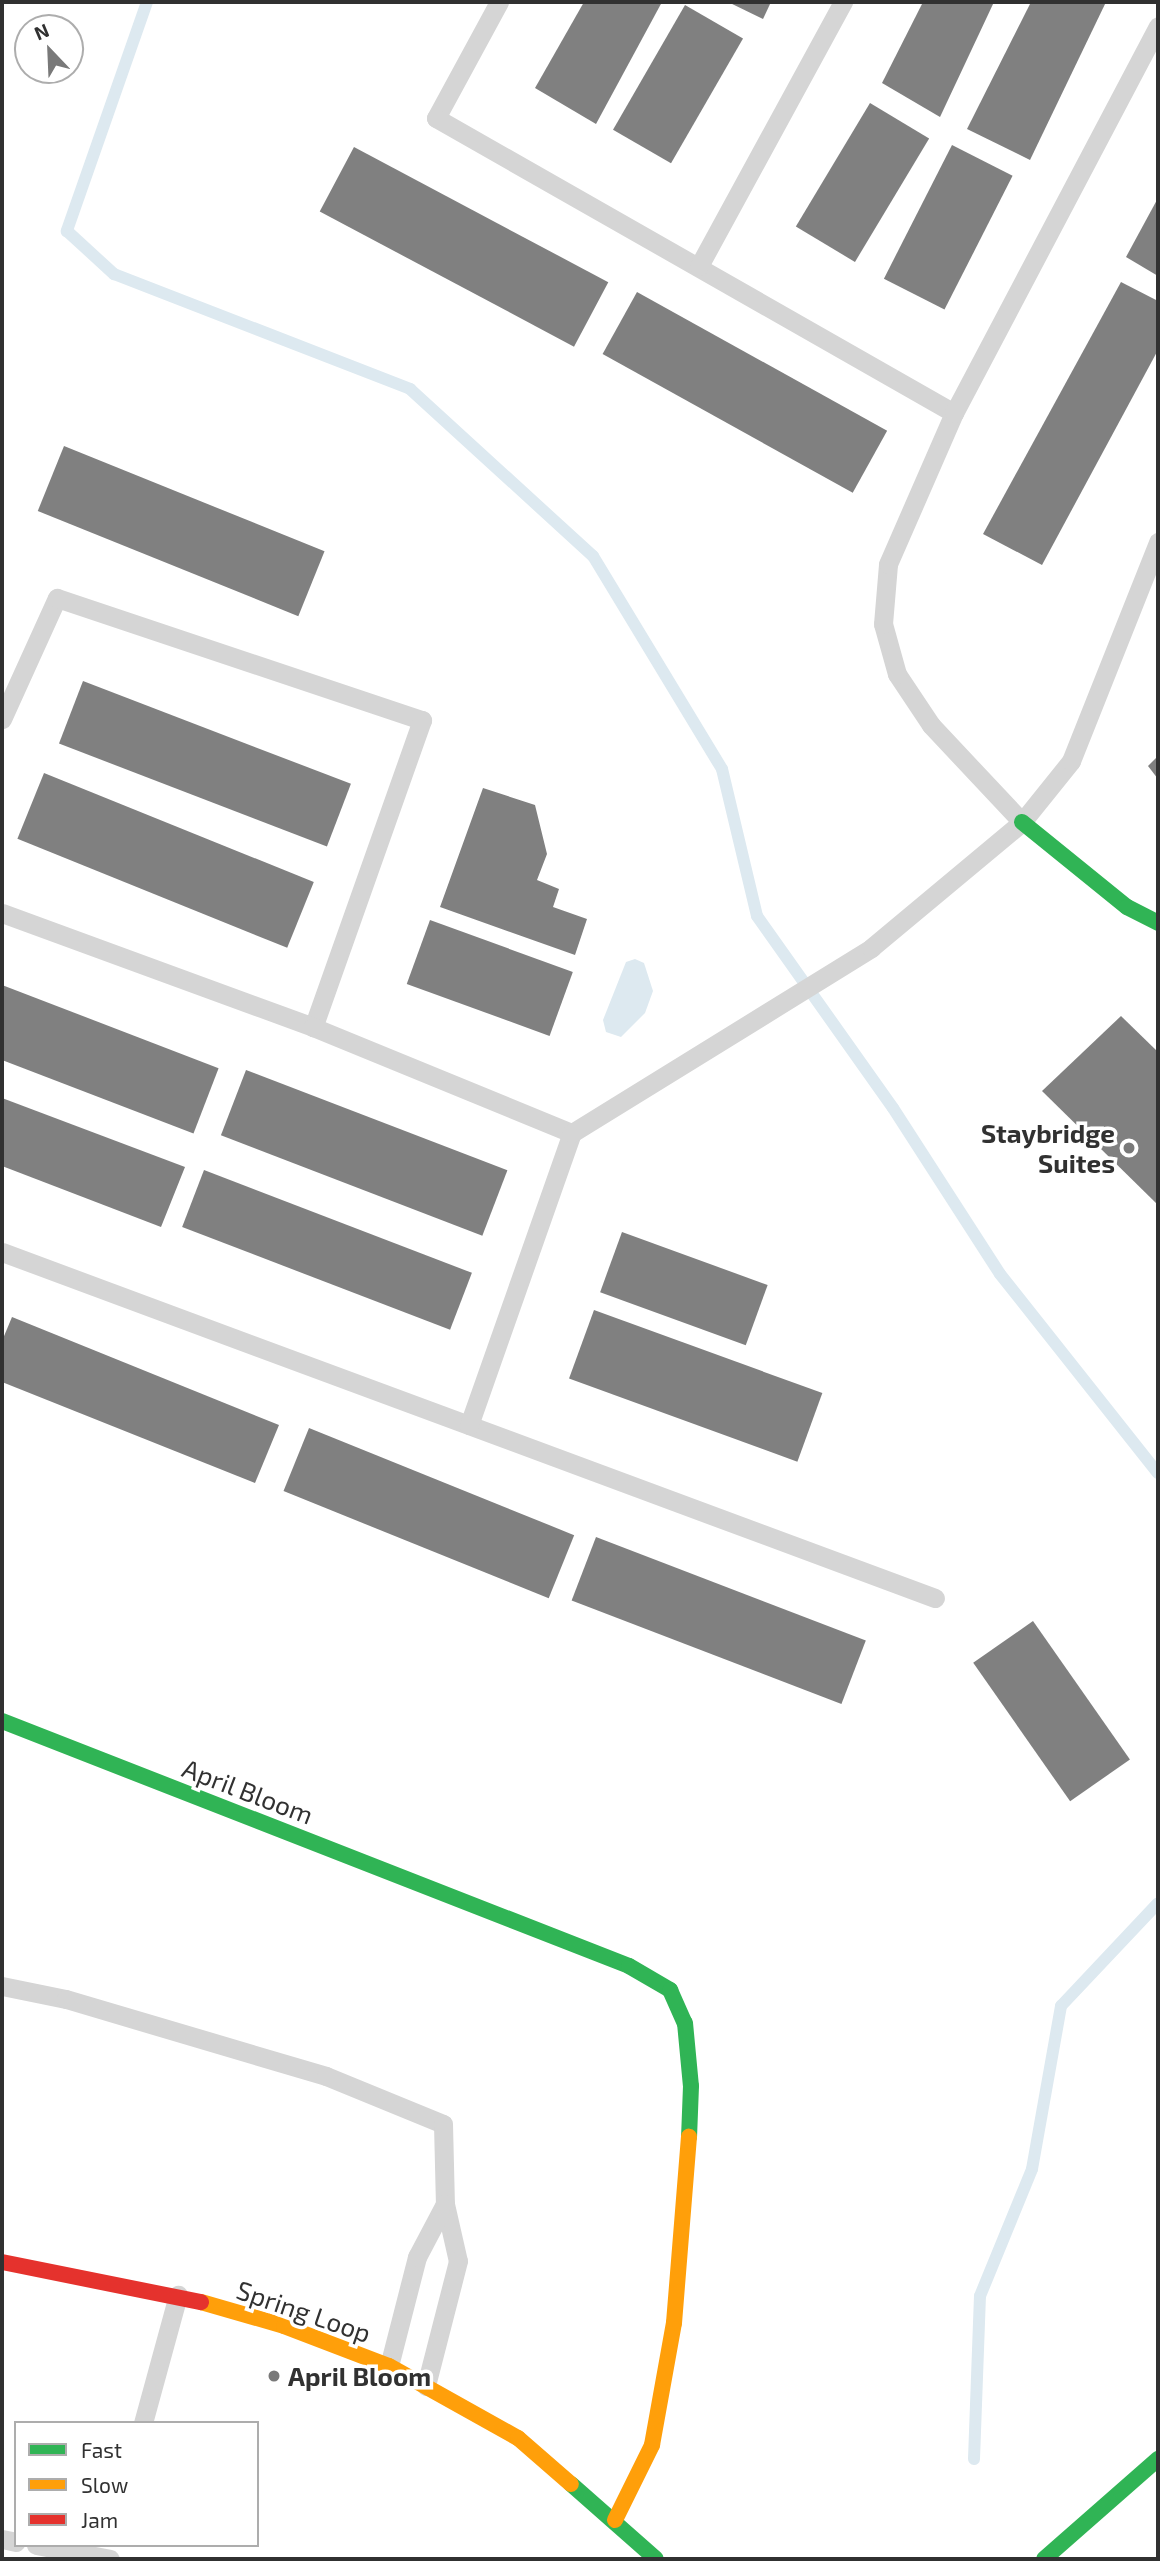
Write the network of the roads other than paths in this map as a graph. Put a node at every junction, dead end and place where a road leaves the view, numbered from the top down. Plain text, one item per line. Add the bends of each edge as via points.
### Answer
1 (499, 2) edge
2 (843, 2) edge
3 (1158, 26) edge
4 (699, 266) junction
5 (954, 413) junction
6 (1158, 542) edge
7 (2, 719) edge
8 (1022, 822) junction
9 (2, 913) edge
10 (1158, 923) edge
11 (313, 1027) junction
12 (572, 1133) junction
13 (2, 1252) edge
14 (469, 1425) junction
15 (935, 1598) dead end
16 (2, 1721) edge
17 (2, 1986) edge
18 (445, 2204) junction
19 (2, 2262) edge
20 (178, 2295) junction
21 (389, 2367) junction
22 (426, 2386) junction
23 (144, 2421) edge
24 (1158, 2459) edge
25 (615, 2521) junction
26 (52, 2547) edge
27 (108, 2554) edge
28 (656, 2559) edge
29 (1044, 2559) edge

1 - 4 lane via 436,118
2 - 4 lane
3 - 5 lane
4 - 5 lane
5 - 8 lane via 888,564 883,624 897,674 931,725
6 - 8 lane via 1070,761
7 - 11 lane via 57,598 422,720
8 - 10 street via 1127,907
8 - 12 lane via 871,948
9 - 11 lane
11 - 12 lane
12 - 14 lane
13 - 14 lane
14 - 15 lane
16 - 25 street, April Bloom via 629,1966 670,1990 685,2023 691,2086 686,2205 674,2323 652,2445
17 - 18 lane via 93,2007 326,2076 443,2124
18 - 21 lane via 417,2257
18 - 22 lane via 458,2261
19 - 20 street, Spring Loop
20 - 21 street, Spring Loop via 285,2326
20 - 23 lane
21 - 22 street, Spring Loop
22 - 25 street, Spring Loop via 518,2438
24 - 29 street
25 - 28 street, Spring Loop
26 - 27 lane

